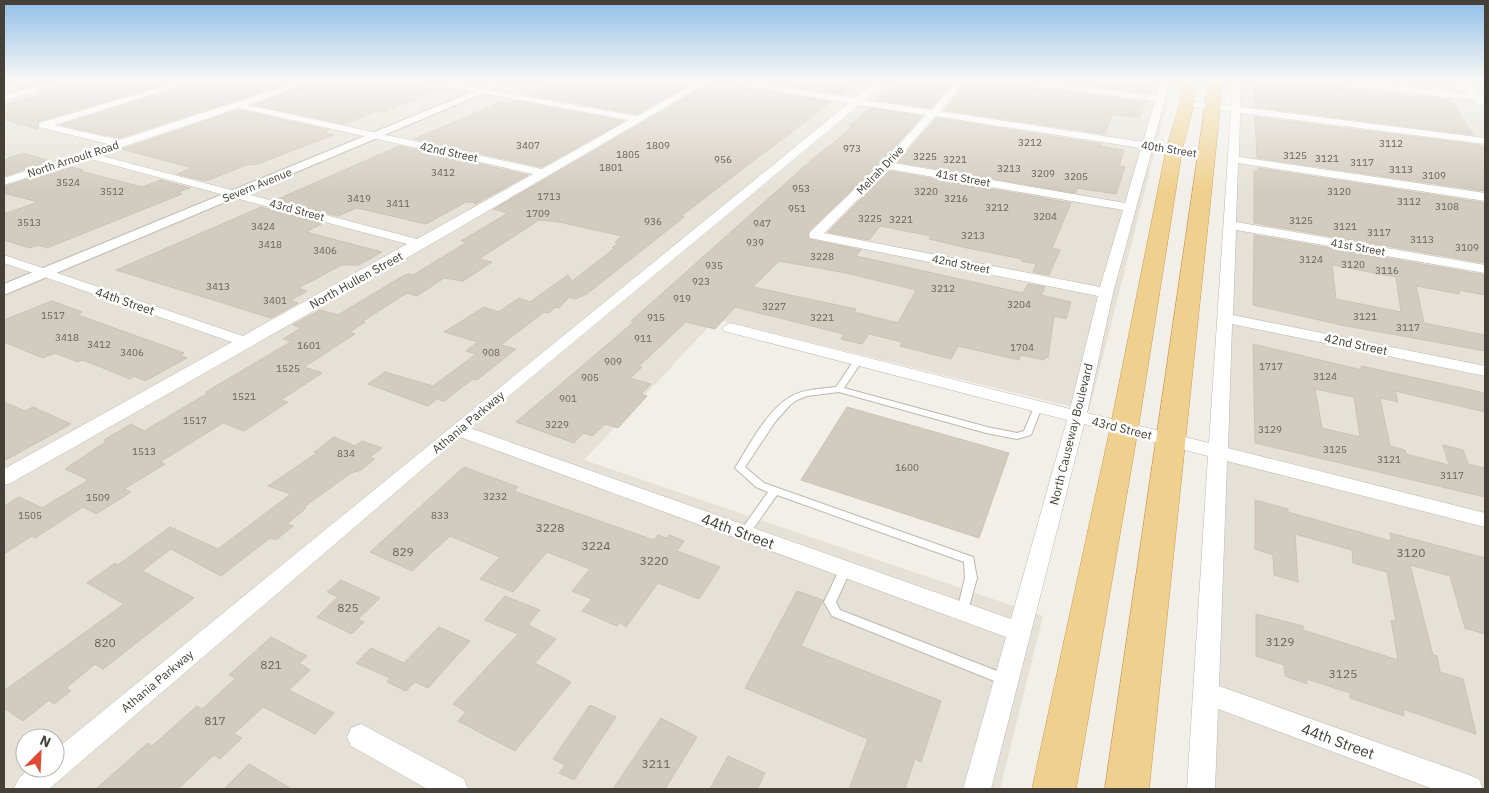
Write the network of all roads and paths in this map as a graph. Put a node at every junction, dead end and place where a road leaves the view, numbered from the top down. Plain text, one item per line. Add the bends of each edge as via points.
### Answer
1 (70, 117) edge
2 (201, 117) edge
3 (291, 117) edge
4 (422, 117) edge
5 (627, 117) edge
6 (643, 117) edge
7 (839, 117) edge
8 (930, 117) edge
9 (953, 117) edge
10 (1162, 117) edge
11 (1179, 117) edge
12 (1214, 117) edge
13 (1231, 117) edge
14 (1297, 117) edge
15 (639, 119) junction
16 (376, 136) junction
17 (1485, 141) edge
18 (121, 144) junction
19 (1161, 148) junction
20 (87, 155) junction
21 (1219, 157) junction
22 (886, 165) junction
23 (544, 173) junction
24 (4, 182) edge
25 (237, 193) junction
26 (1485, 196) edge
27 (1129, 207) junction
28 (1231, 225) junction
29 (816, 235) joint
30 (421, 244) junction
31 (4, 259) edge
32 (1485, 269) edge
33 (44, 273) junction
34 (4, 290) edge
35 (1106, 294) junction
36 (1227, 318) junction
37 (730, 328) dead end
38 (246, 342) junction
39 (858, 361) junction
40 (1485, 371) edge
41 (839, 389) junction
42 (1038, 407) junction
43 (1077, 417) junction
44 (1124, 428) junction
45 (457, 430) junction
46 (1171, 440) junction
47 (1218, 452) junction
48 (4, 478) edge
49 (775, 490) junction
50 (1485, 520) edge
51 (744, 533) junction
52 (845, 569) junction
53 (963, 611) junction
54 (1019, 632) junction
55 (1006, 680) junction
56 (1207, 693) junction
57 (361, 737) dead end
58 (65, 758) edge
59 (41, 778) edge
60 (28, 789) edge
61 (454, 789) edge
62 (977, 789) edge
63 (1054, 789) edge
64 (1127, 789) edge
65 (1201, 789) edge
66 (1468, 789) edge

1 - 18 street via 43,125
2 - 18 street, North Arnoult Road
3 - 16 street, 42nd Street
4 - 16 street, Severn Avenue
5 - 15 street
6 - 15 street, North Hullen Street
7 - 45 street, Athania Parkway
8 - 22 street, Melrah Drive
9 - 19 street, 40th Street
10 - 19 street, North Causeway Boulevard
11 - 19 highway, North Causeway Boulevard
12 - 21 highway
13 - 21 street
14 - 17 street
15 - 23 street, North Hullen Street
16 - 23 street, 42nd Street
16 - 25 street, Severn Avenue
18 - 20 street, North Arnoult Road
19 - 21 street, 40th Street
19 - 27 street, North Causeway Boulevard
19 - 44 highway, North Causeway Boulevard
20 - 24 street, North Arnoult Road
20 - 25 street, 43rd Street
21 - 26 street, 40th Street
21 - 28 street
21 - 46 highway
22 - 27 street, 41st Street
22 - 29 street, Melrah Drive
23 - 30 street, North Hullen Street
25 - 30 street, 43rd Street
25 - 33 street, Severn Avenue
27 - 35 street, North Causeway Boulevard
28 - 32 street, 41st Street
28 - 36 street
29 - 35 street, 42nd Street
30 - 38 street, North Hullen Street
31 - 33 street, 44th Street
33 - 34 street, Severn Avenue
33 - 38 street, 44th Street
35 - 43 street, North Causeway Boulevard
36 - 40 street, 42nd Street
36 - 47 street
37 - 39 street, 43rd Street
38 - 48 street, North Hullen Street
39 - 41 lane
39 - 42 street, 43rd Street
41 - 42 lane via 1016,436 1028,433
41 - 49 lane via 795,398 783,405 740,468 760,484
42 - 43 street, 43rd Street
43 - 44 street, 43rd Street
43 - 54 street, North Causeway Boulevard
44 - 46 street, 43rd Street
44 - 63 highway, North Causeway Boulevard
45 - 51 street, 44th Street
45 - 58 street, Athania Parkway
46 - 47 street, 43rd Street
46 - 64 highway
47 - 50 street, 43rd Street
47 - 56 street
49 - 51 lane
49 - 53 lane via 969,560 971,578
51 - 52 street, 44th Street
52 - 53 street, 44th Street
52 - 55 lane via 830,602 836,613
53 - 54 street, 44th Street
54 - 55 street, North Causeway Boulevard
55 - 62 street, North Causeway Boulevard
56 - 65 street
56 - 66 street, 44th Street
57 - 61 street
59 - 60 street, Athania Parkway

